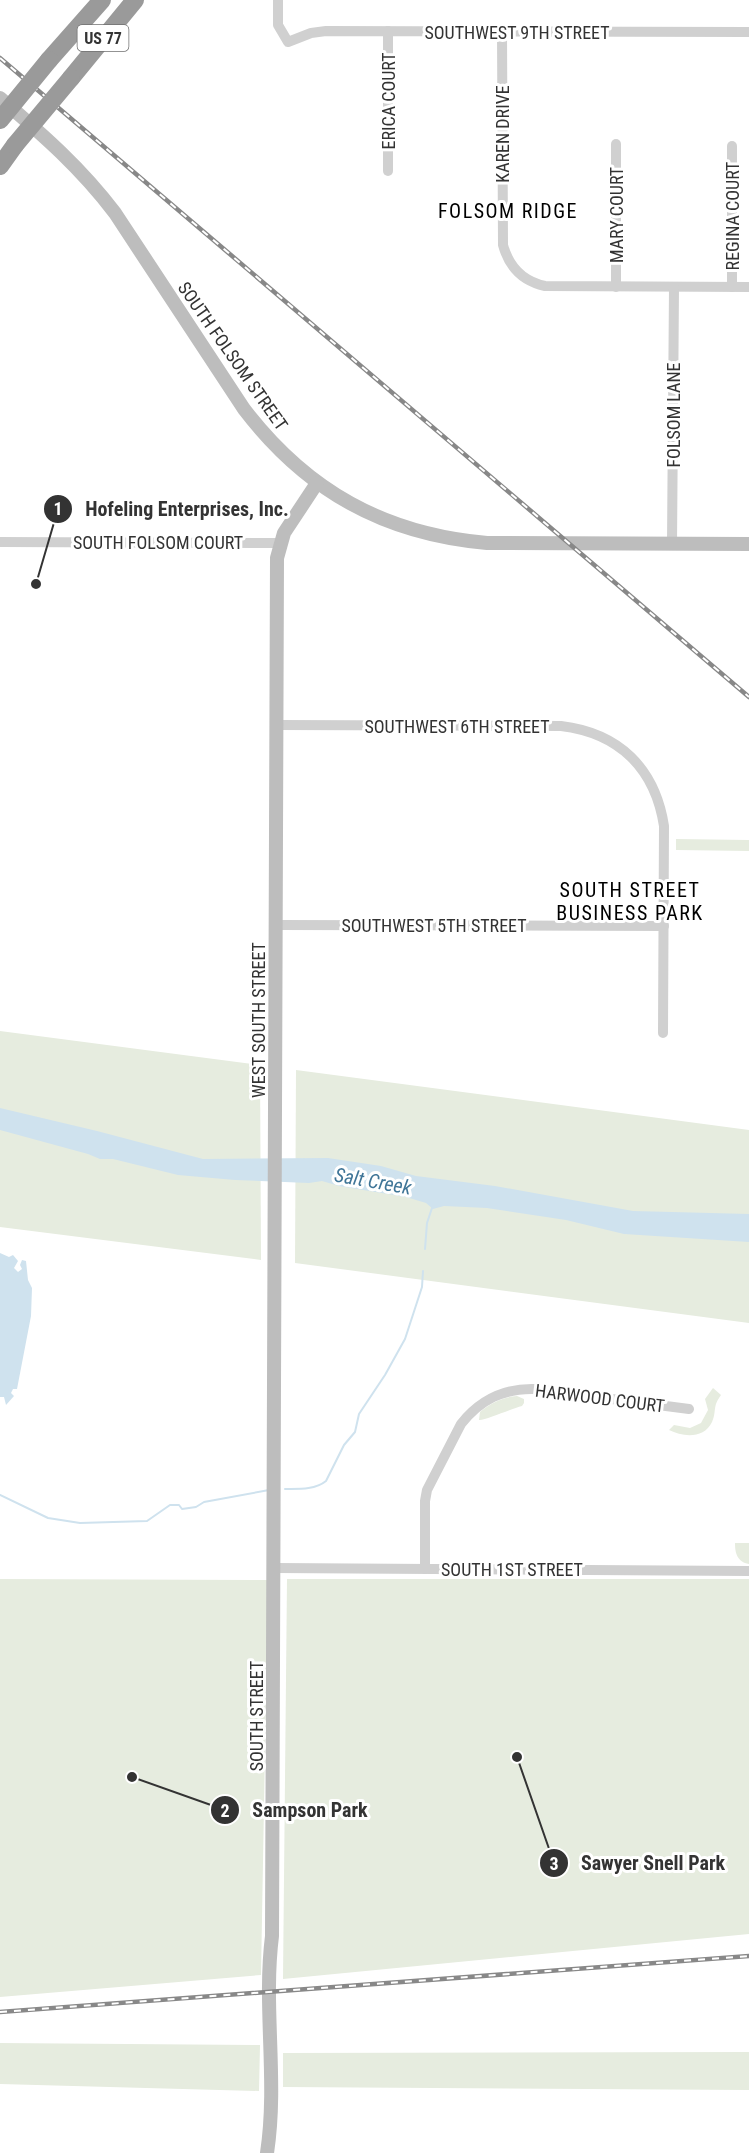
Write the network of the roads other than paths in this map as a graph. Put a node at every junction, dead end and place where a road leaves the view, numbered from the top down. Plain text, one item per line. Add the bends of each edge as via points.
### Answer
1 (102, 0) edge
2 (135, 0) edge
3 (278, 0) edge
4 (388, 31) junction
5 (502, 32) junction
6 (749, 32) edge
7 (0, 98) edge
8 (0, 120) edge
9 (616, 144) dead end
10 (732, 146) dead end
11 (0, 164) edge
12 (388, 171) dead end
13 (616, 286) junction
14 (674, 287) junction
15 (732, 287) junction
16 (749, 287) edge
17 (317, 483) junction
18 (0, 542) edge
19 (280, 543) junction
20 (672, 544) junction
21 (749, 544) edge
22 (277, 725) junction
23 (276, 925) junction
24 (664, 926) junction
25 (663, 1033) dead end
26 (689, 1409) dead end
27 (275, 1568) junction
28 (425, 1569) junction
29 (749, 1571) edge
30 (267, 2153) edge

1 - 8 highway, US 77, bridge
2 - 11 highway, US 77, bridge
3 - 4 street, SOUTHWEST 9TH STREET via 278,25 288,42 326,31
4 - 5 street, SOUTHWEST 9TH STREET
4 - 12 street, ERICA COURT
5 - 6 street, SOUTHWEST 9TH STREET
5 - 13 street, KAREN DRIVE via 503,245 509,262 528,280 545,286
7 - 17 street, SOUTH FOLSOM STREET via 57,147 97,190 244,409 279,451
9 - 13 street, MARY COURT
10 - 15 street, REGINA COURT
13 - 14 street
14 - 15 street
14 - 20 street, FOLSOM LANE
15 - 16 street
17 - 19 street, WEST SOUTH STREET
17 - 20 street, SOUTH FOLSOM STREET via 382,520 460,541
18 - 19 street, SOUTH FOLSOM COURT
19 - 22 street, WEST SOUTH STREET
20 - 21 street, SOUTH FOLSOM STREET
22 - 23 street, WEST SOUTH STREET
22 - 24 street, SOUTHWEST 6TH STREET via 561,726 605,738 630,755 650,782 661,811
23 - 24 street, SOUTHWEST 5TH STREET
23 - 27 street, WEST SOUTH STREET
24 - 25 street, SOUTHWEST 6TH STREET
26 - 28 street, HARWOOD COURT via 535,1389 512,1390 486,1400 461,1424 428,1490
27 - 28 street, SOUTH 1ST STREET
27 - 30 street, SOUTH STREET via 272,2069
28 - 29 street, SOUTH 1ST STREET

